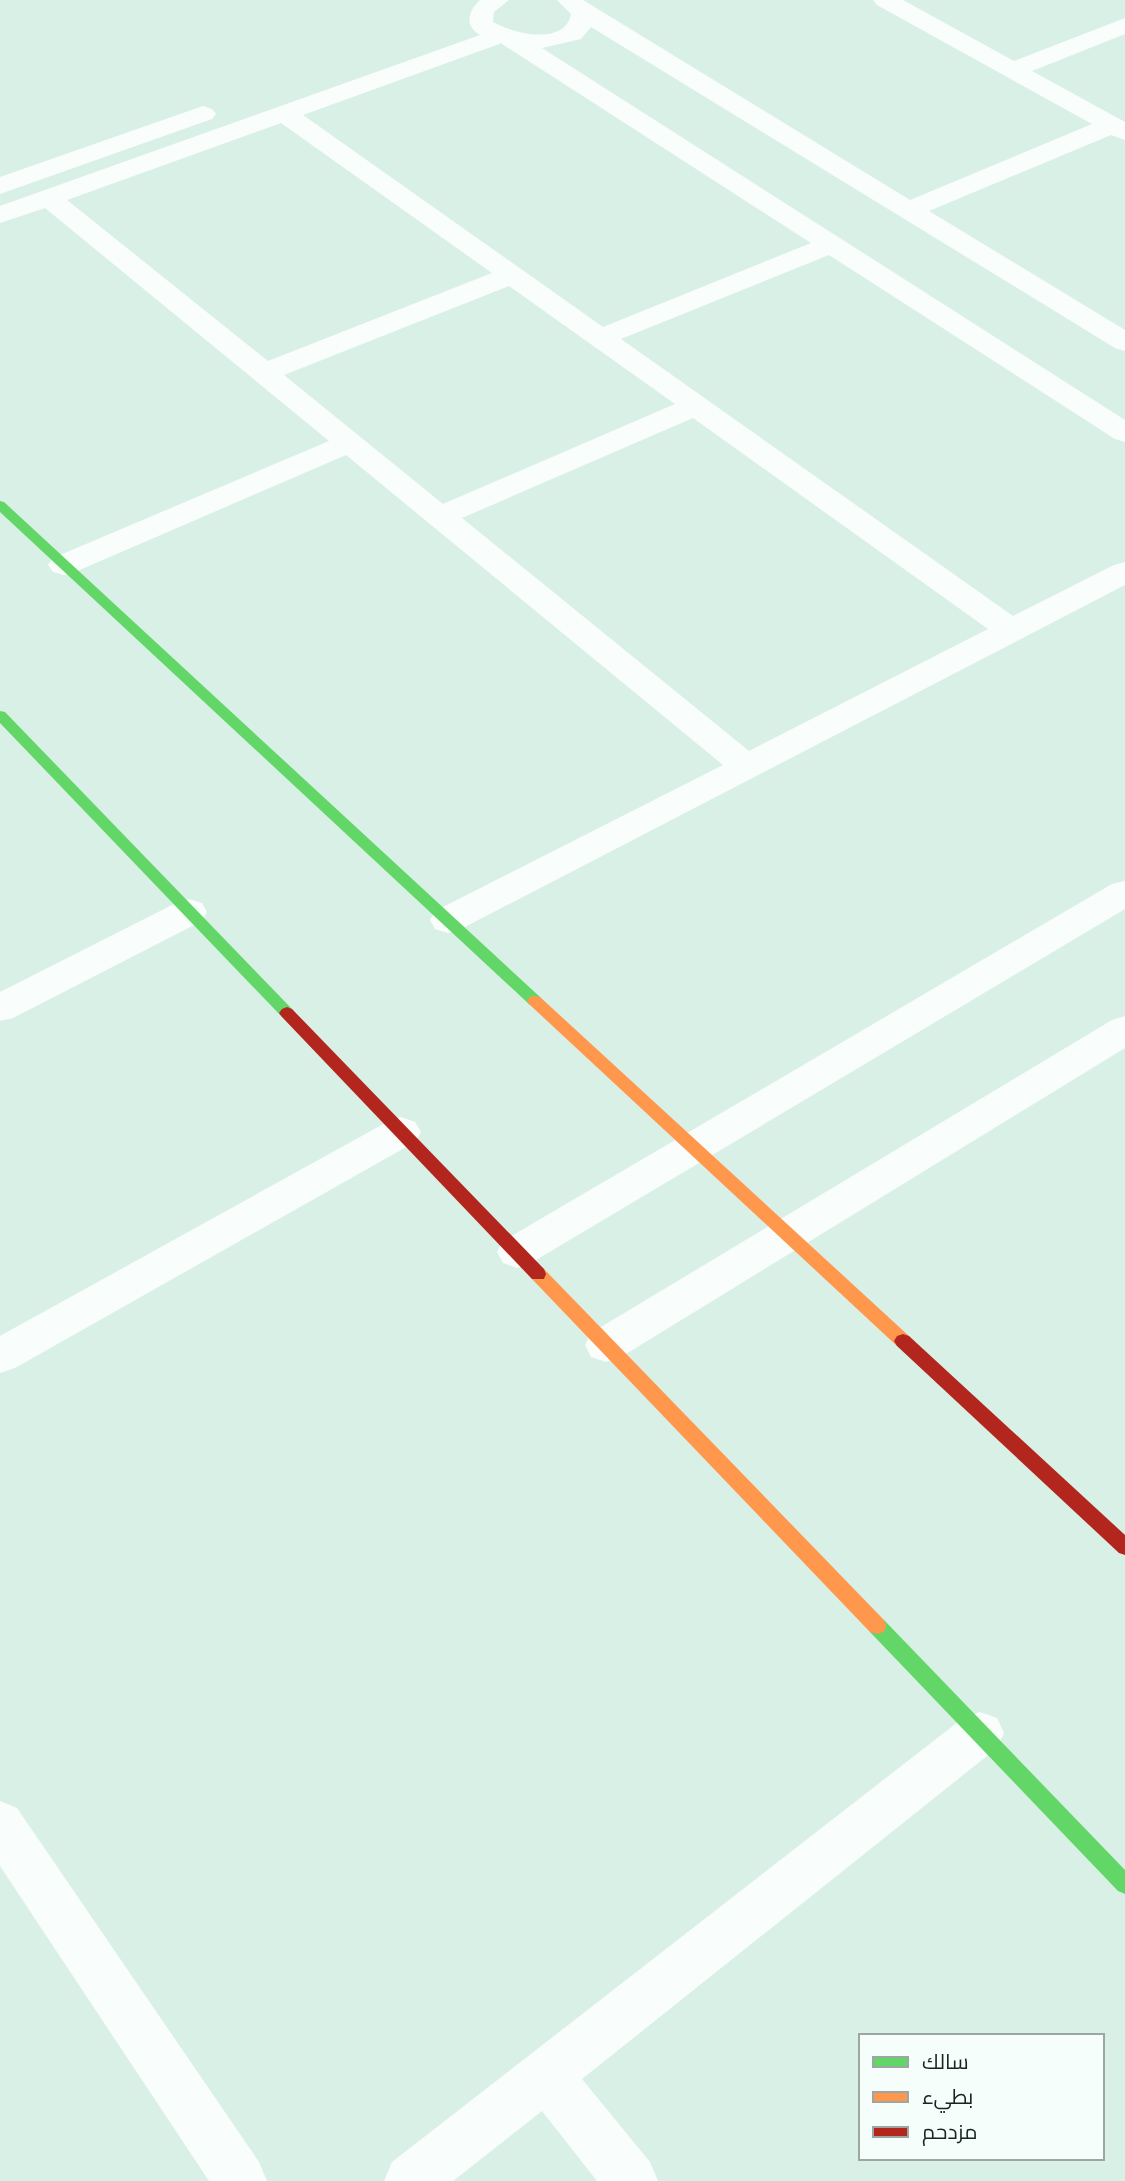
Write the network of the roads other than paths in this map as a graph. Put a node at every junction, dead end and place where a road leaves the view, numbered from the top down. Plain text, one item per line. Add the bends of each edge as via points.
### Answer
1 (885, 0) edge
2 (582, 5) edge
3 (488, 9) edge
4 (1125, 25) edge
5 (441, 31) dead end
6 (505, 38) junction
7 (1013, 70) junction
8 (220, 108) dead end
9 (284, 113) junction
10 (1119, 129) edge
11 (0, 186) edge
12 (49, 198) junction
13 (908, 210) junction
14 (0, 215) edge
15 (831, 245) junction
16 (512, 275) junction
17 (600, 338) junction
18 (1125, 342) edge
19 (264, 373) junction
20 (696, 406) junction
21 (1125, 433) edge
22 (350, 443) junction
23 (0, 505) edge
24 (441, 516) junction
25 (64, 565) junction
26 (1125, 572) edge
27 (1011, 630) junction
28 (2, 719) edge
29 (746, 766) junction
30 (1125, 893) edge
31 (189, 912) junction
32 (448, 920) junction
33 (0, 1007) edge
34 (1125, 1030) edge
35 (401, 1132) junction
36 (694, 1147) junction
37 (788, 1234) junction
38 (517, 1251) junction
39 (606, 1345) junction
40 (0, 1356) edge
41 (1119, 1530) edge
42 (980, 1733) junction
43 (0, 1824) edge
44 (1125, 1884) edge
45 (546, 2075) junction
46 (240, 2181) edge
47 (411, 2181) edge
48 (631, 2181) edge

1 - 7 street
2 - 6 street via 584,20 569,34 538,42
2 - 13 street
3 - 5 street
3 - 6 street via 482,26
4 - 7 street
6 - 9 street
6 - 15 street
7 - 10 street
8 - 11 street
9 - 12 street
9 - 16 street
10 - 13 street
12 - 14 street
12 - 19 street
13 - 18 street
15 - 17 street
15 - 21 street
16 - 17 street
16 - 19 street
17 - 20 street
19 - 22 street
20 - 24 street
20 - 27 street
22 - 24 street
22 - 25 street
23 - 25 street
24 - 29 street
25 - 32 street
26 - 27 street
27 - 29 street
28 - 31 street
29 - 32 street
30 - 36 street
31 - 33 street
31 - 35 street
32 - 36 street
34 - 37 street
35 - 38 street
35 - 40 street
36 - 37 street
36 - 38 street
37 - 39 street
37 - 41 street
38 - 39 street
39 - 42 street
42 - 44 street
42 - 45 street
43 - 46 street
45 - 47 street
45 - 48 street

